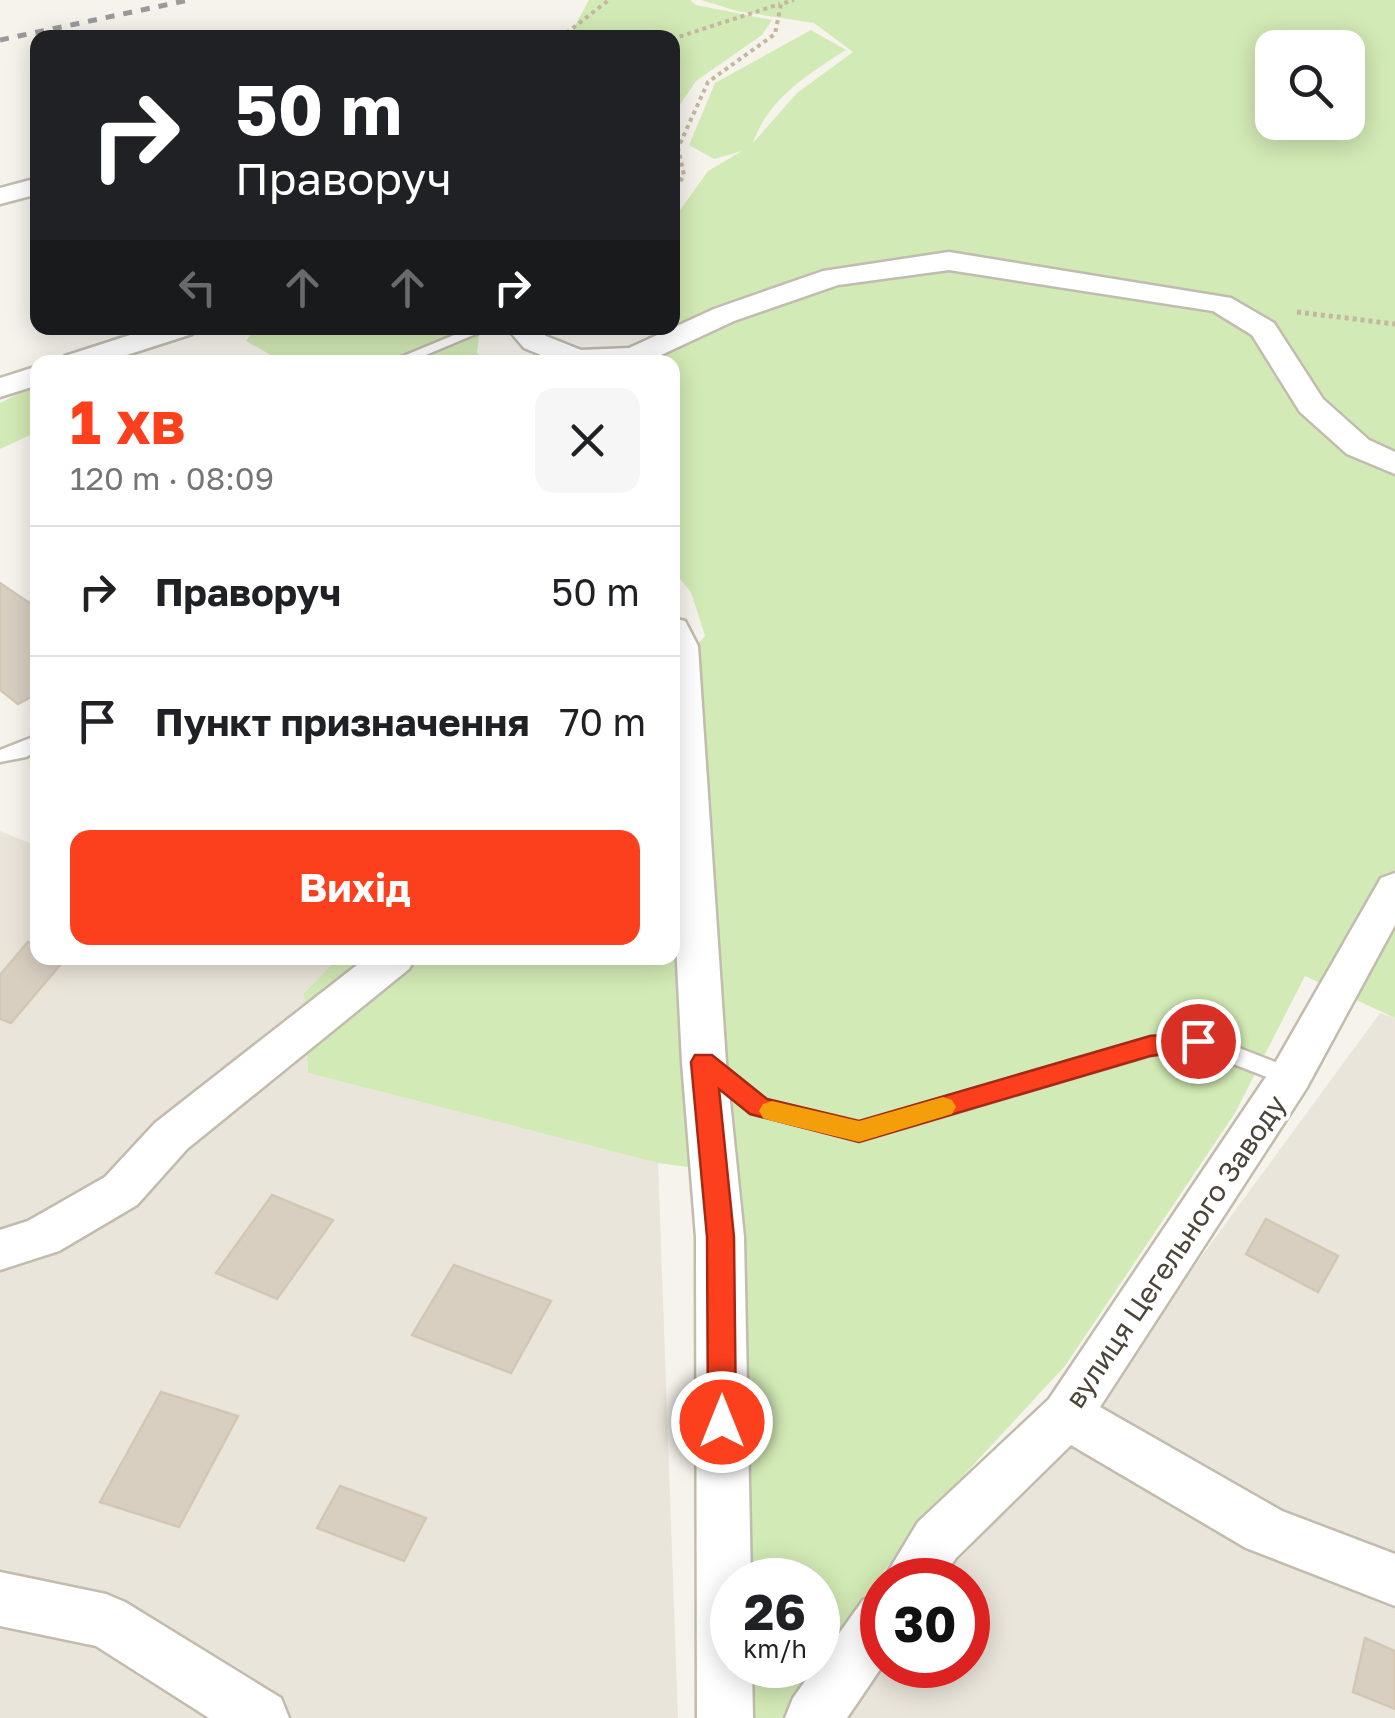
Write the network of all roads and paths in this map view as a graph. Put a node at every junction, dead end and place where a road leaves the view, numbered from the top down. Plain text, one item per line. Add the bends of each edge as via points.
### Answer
1 (610, 0) edge
2 (794, 0) edge
3 (781, 4) junction
4 (574, 30) edge
5 (680, 36) edge
6 (680, 144) edge
7 (680, 157) edge
8 (680, 182) edge
9 (30, 188) edge
10 (0, 196) edge
11 (1221, 304) junction
12 (1395, 324) edge
13 (159, 335) edge
14 (465, 335) edge
15 (528, 335) edge
16 (680, 335) edge
17 (680, 335) edge
18 (98, 355) edge
19 (414, 355) edge
20 (564, 355) edge
21 (638, 355) edge
22 (30, 378) edge
23 (0, 388) edge
24 (1395, 464) edge
25 (680, 715) edge
26 (30, 746) edge
27 (0, 756) edge
28 (1395, 888) edge
29 (385, 965) edge
30 (704, 1062) junction
31 (1290, 1077) junction
32 (0, 1250) edge
33 (1067, 1416) junction
34 (925, 1558) edge
35 (1395, 1580) edge
36 (0, 1598) edge
37 (860, 1651) edge
38 (262, 1718) edge
39 (725, 1718) edge
40 (813, 1718) edge

1 - 4 path
2 - 3 path
3 - 5 path
3 - 6 path via 775,34 708,82
7 - 8 path
9 - 10 street
11 - 12 path
11 - 16 street via 949,261 833,276
11 - 24 street via 1263,329 1312,405 1358,447
13 - 18 street
14 - 19 lane
15 - 20 street
17 - 21 street
22 - 23 street
25 - 30 street
26 - 27 lane
28 - 31 street, вулиця Цегельного Заводу
29 - 32 street via 172,1136 120,1191 42,1236
30 - 31 lane via 759,1107 859,1132 1150,1046 1198,1041
30 - 39 street via 720,1237
31 - 33 street, вулиця Цегельного Заводу
33 - 34 street, вулиця Цегельного Заводу
33 - 35 street via 1265,1530
36 - 38 street via 106,1621
37 - 40 street

